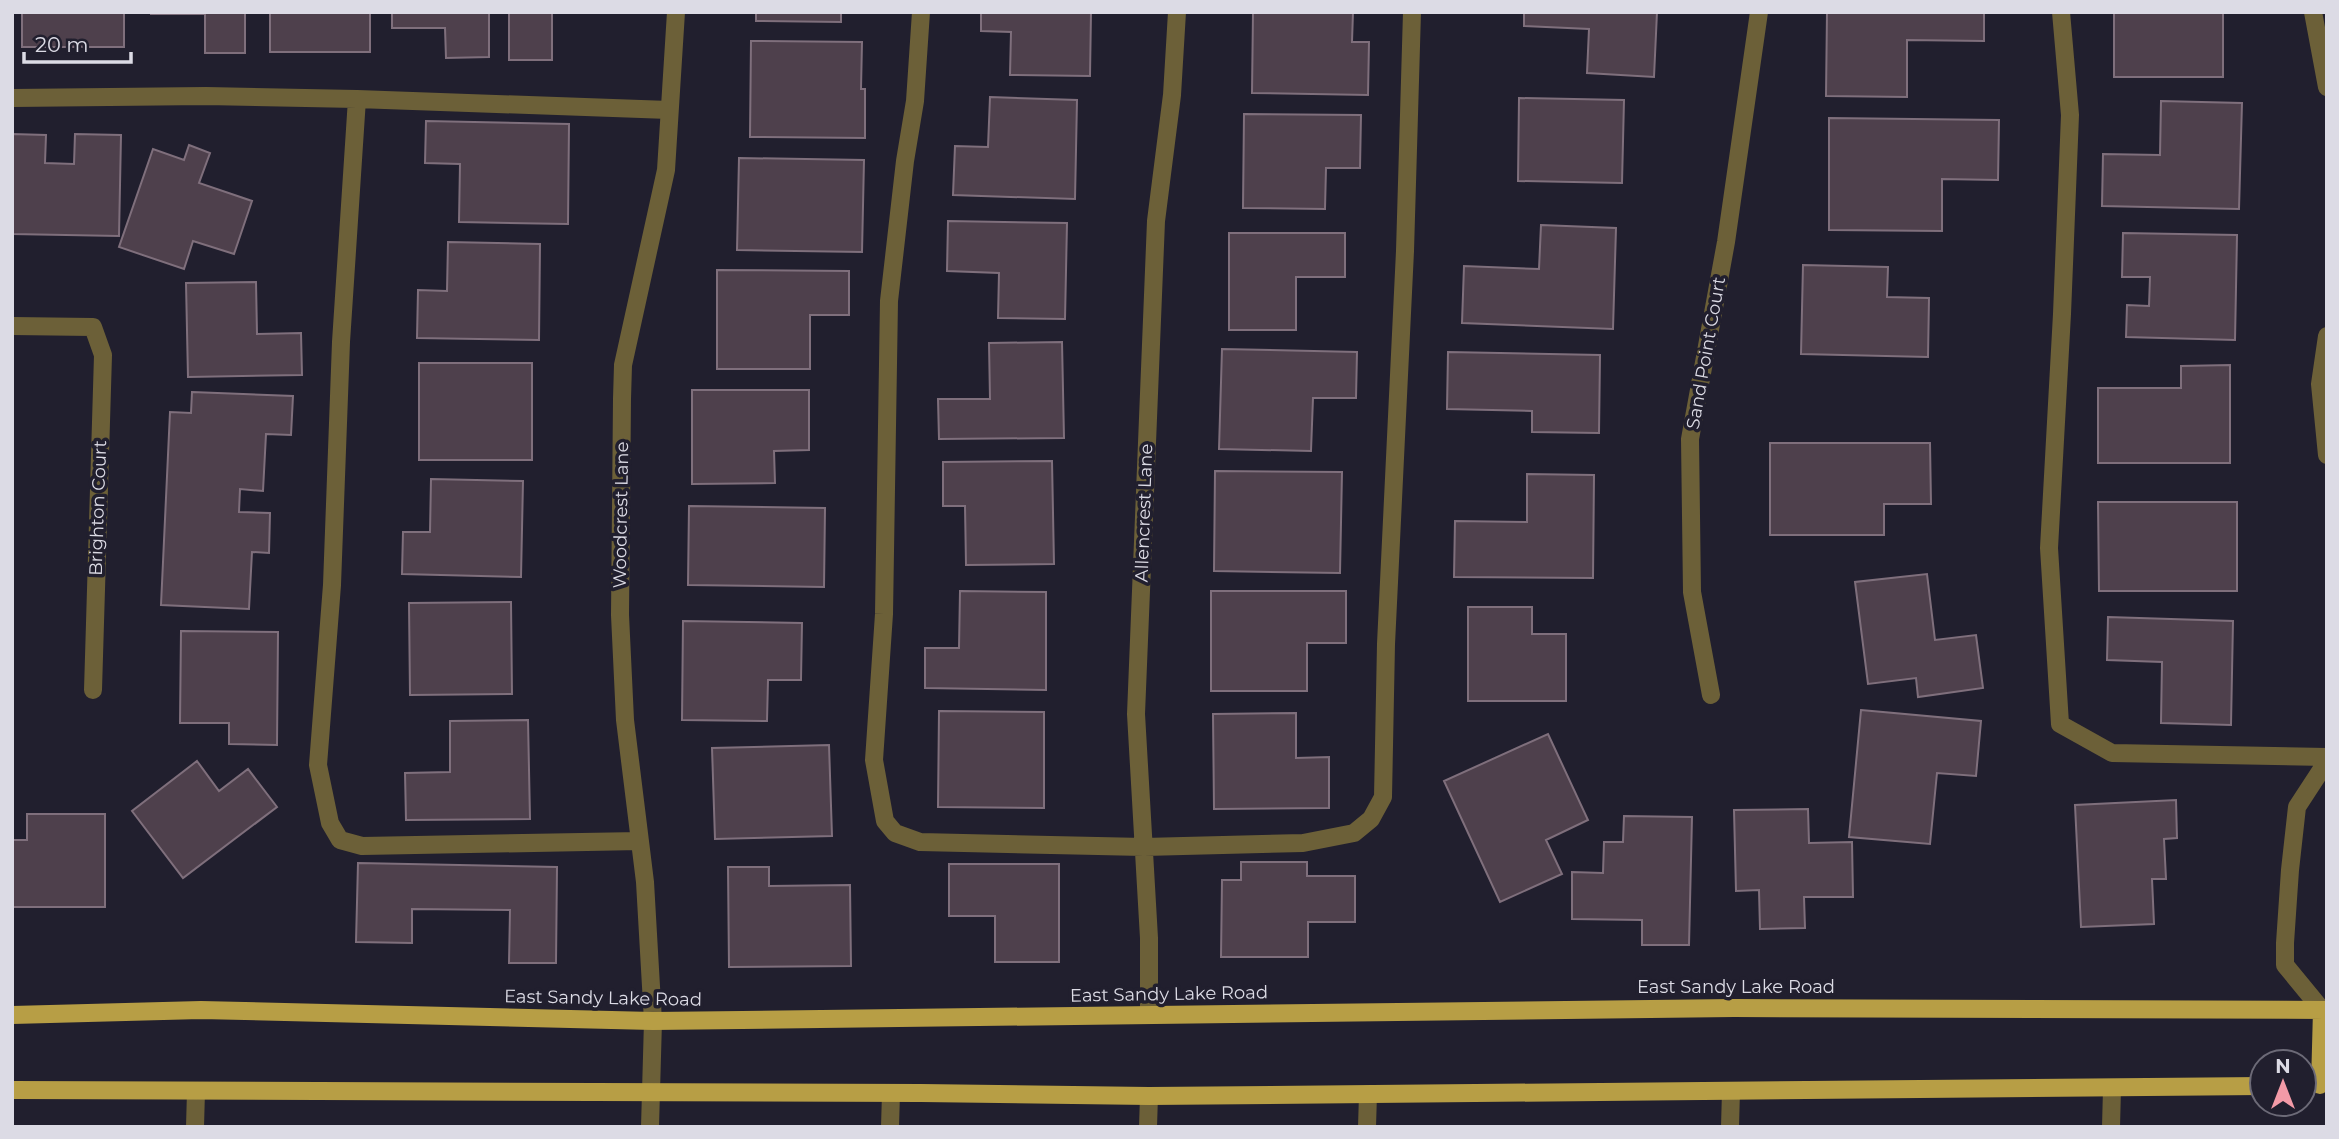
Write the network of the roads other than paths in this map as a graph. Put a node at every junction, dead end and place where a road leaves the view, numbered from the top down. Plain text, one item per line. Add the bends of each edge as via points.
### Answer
1 (676, 12) edge
2 (921, 12) edge
3 (1177, 12) edge
4 (1412, 12) edge
5 (1759, 12) edge
6 (2061, 12) edge
7 (2313, 12) edge
8 (2327, 87) edge
9 (12, 98) edge
10 (357, 99) junction
11 (670, 110) junction
12 (12, 326) edge
13 (2327, 336) edge
14 (2324, 384) edge
15 (2327, 455) edge
16 (93, 690) dead end
17 (1711, 695) dead end
18 (2327, 759) edge
19 (640, 841) junction
20 (1144, 847) junction
21 (2325, 1006) edge
22 (12, 1015) edge
23 (1149, 1015) junction
24 (653, 1021) junction
25 (2318, 1075) edge
26 (2248, 1086) edge
27 (2112, 1089) junction
28 (12, 1090) edge
29 (196, 1091) junction
30 (1731, 1091) junction
31 (651, 1092) junction
32 (891, 1093) junction
33 (1368, 1094) junction
34 (1149, 1096) junction
35 (195, 1127) edge
36 (650, 1127) edge
37 (890, 1127) edge
38 (1148, 1127) edge
39 (1367, 1127) edge
40 (1730, 1127) edge
41 (2111, 1127) edge

1 - 11 street, Woodcrest Lane
2 - 20 street via 915,101 889,301 884,614 874,760 885,821 895,833 920,842
3 - 20 street, Allencrest Lane via 1156,221 1136,714
4 - 20 street via 1383,797 1371,819 1354,833 1303,843
5 - 17 street, Sand Point Court via 1726,242 1690,439 1692,592
6 - 18 street via 2070,115 2049,548 2060,724 2112,753
7 - 8 street
9 - 10 street
10 - 11 street
10 - 19 street via 318,765 330,823 340,840 362,846
11 - 19 street, Woodcrest Lane via 666,170 623,365 620,615 625,720
12 - 16 street, Brighton Court via 93,327 103,355
13 - 14 street
14 - 15 street
18 - 21 street via 2298,807 2285,943 2285,965
19 - 24 street, Woodcrest Lane
20 - 23 street, Allencrest Lane
21 - 23 main road, East Sandy Lake Road via 1734,1007
21 - 25 main road
22 - 24 main road, East Sandy Lake Road via 201,1010
23 - 24 main road, East Sandy Lake Road
24 - 31 street, Woodcrest Lane
26 - 27 main road
27 - 30 main road
27 - 41 street
28 - 29 main road
29 - 31 main road
29 - 35 street
30 - 33 main road
30 - 40 street
31 - 32 main road
31 - 36 street, Woodcrest Lane
32 - 34 main road
32 - 37 street
33 - 34 main road
33 - 39 street
34 - 38 street

